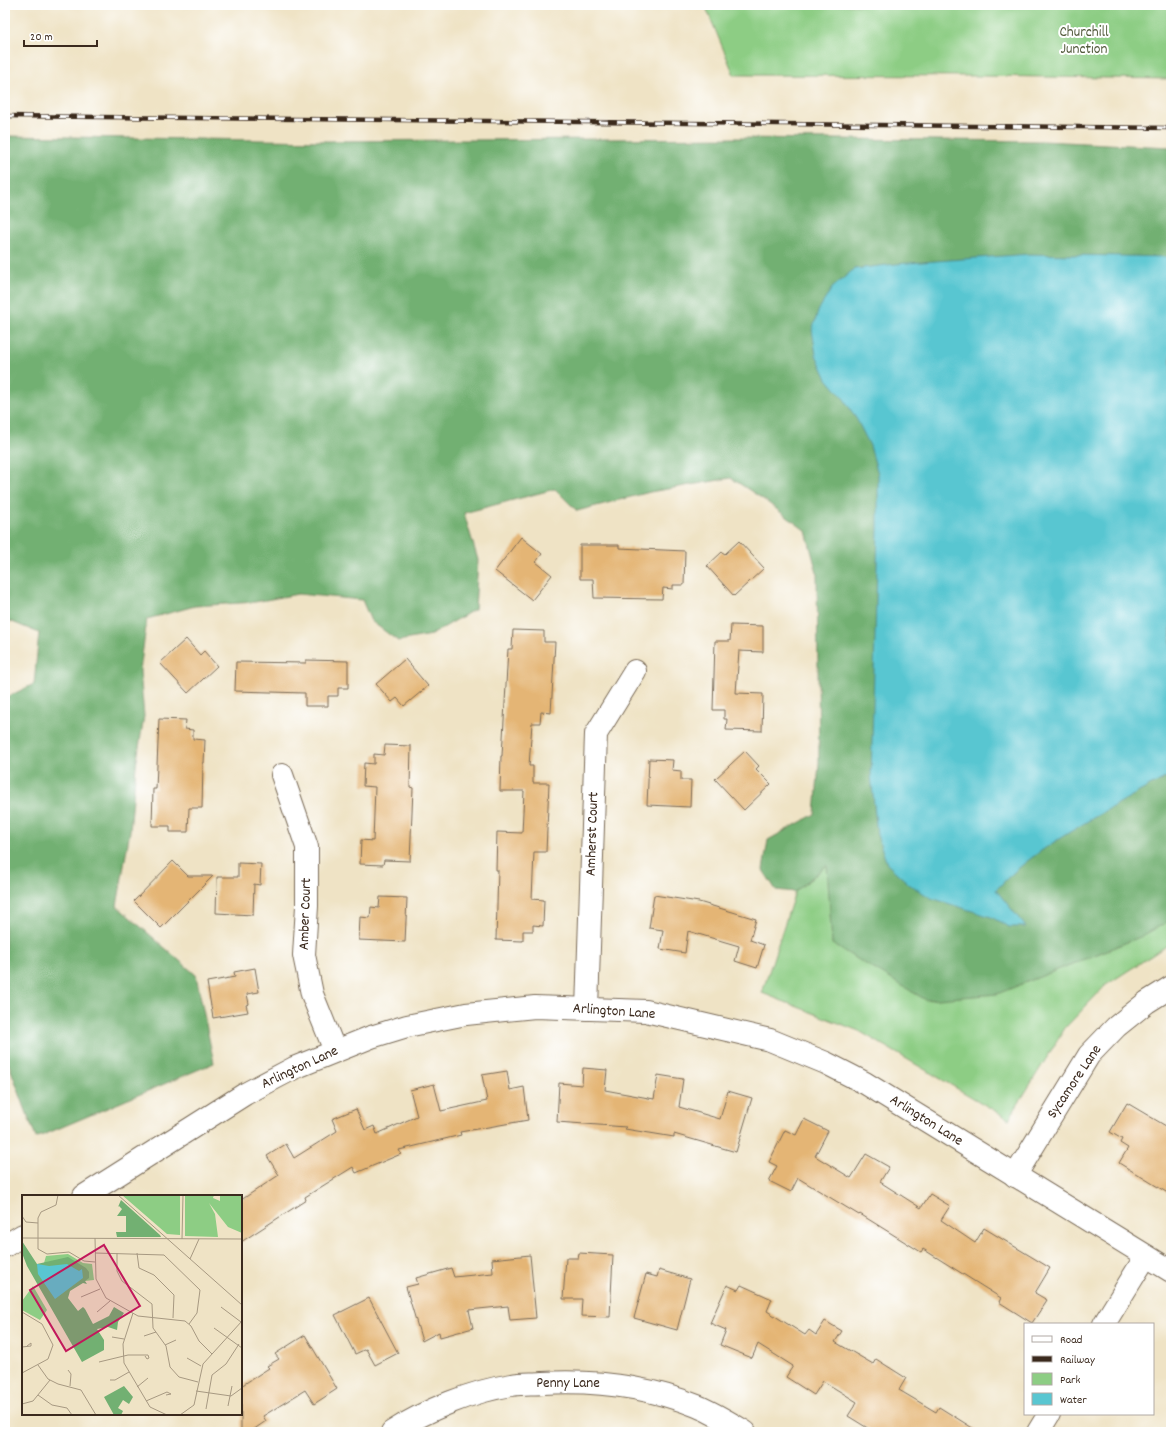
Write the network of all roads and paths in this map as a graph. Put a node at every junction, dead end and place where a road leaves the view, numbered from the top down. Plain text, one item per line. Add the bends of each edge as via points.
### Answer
1 (635, 671) dead end
2 (282, 775) dead end
3 (1171, 987) edge
4 (587, 1009) junction
5 (335, 1051) junction
6 (1015, 1176) junction
7 (86, 1195) edge
8 (22, 1236) edge
9 (5, 1246) edge
10 (1146, 1256) junction
11 (1171, 1271) edge
12 (1105, 1323) edge
13 (1048, 1415) edge
14 (392, 1432) edge
15 (745, 1432) edge
16 (1038, 1432) edge

1 - 4 street, Amherst Court via 596,734
2 - 5 street, Amber Court via 307,847 304,955 312,994
3 - 6 street, Sycamore Lane via 1116,1027 1089,1055
4 - 5 street, Arlington Lane via 535,1007 466,1014 407,1026
4 - 6 street, Arlington Lane via 646,1011 770,1040 826,1063 865,1083
5 - 7 street, Arlington Lane via 294,1068 245,1094
6 - 10 street, Arlington Lane
8 - 9 street
10 - 11 street, Arlington Lane
10 - 12 street
13 - 16 street
14 - 15 street, Penny Lane via 466,1396 513,1385 566,1382 618,1385 662,1394 698,1407

